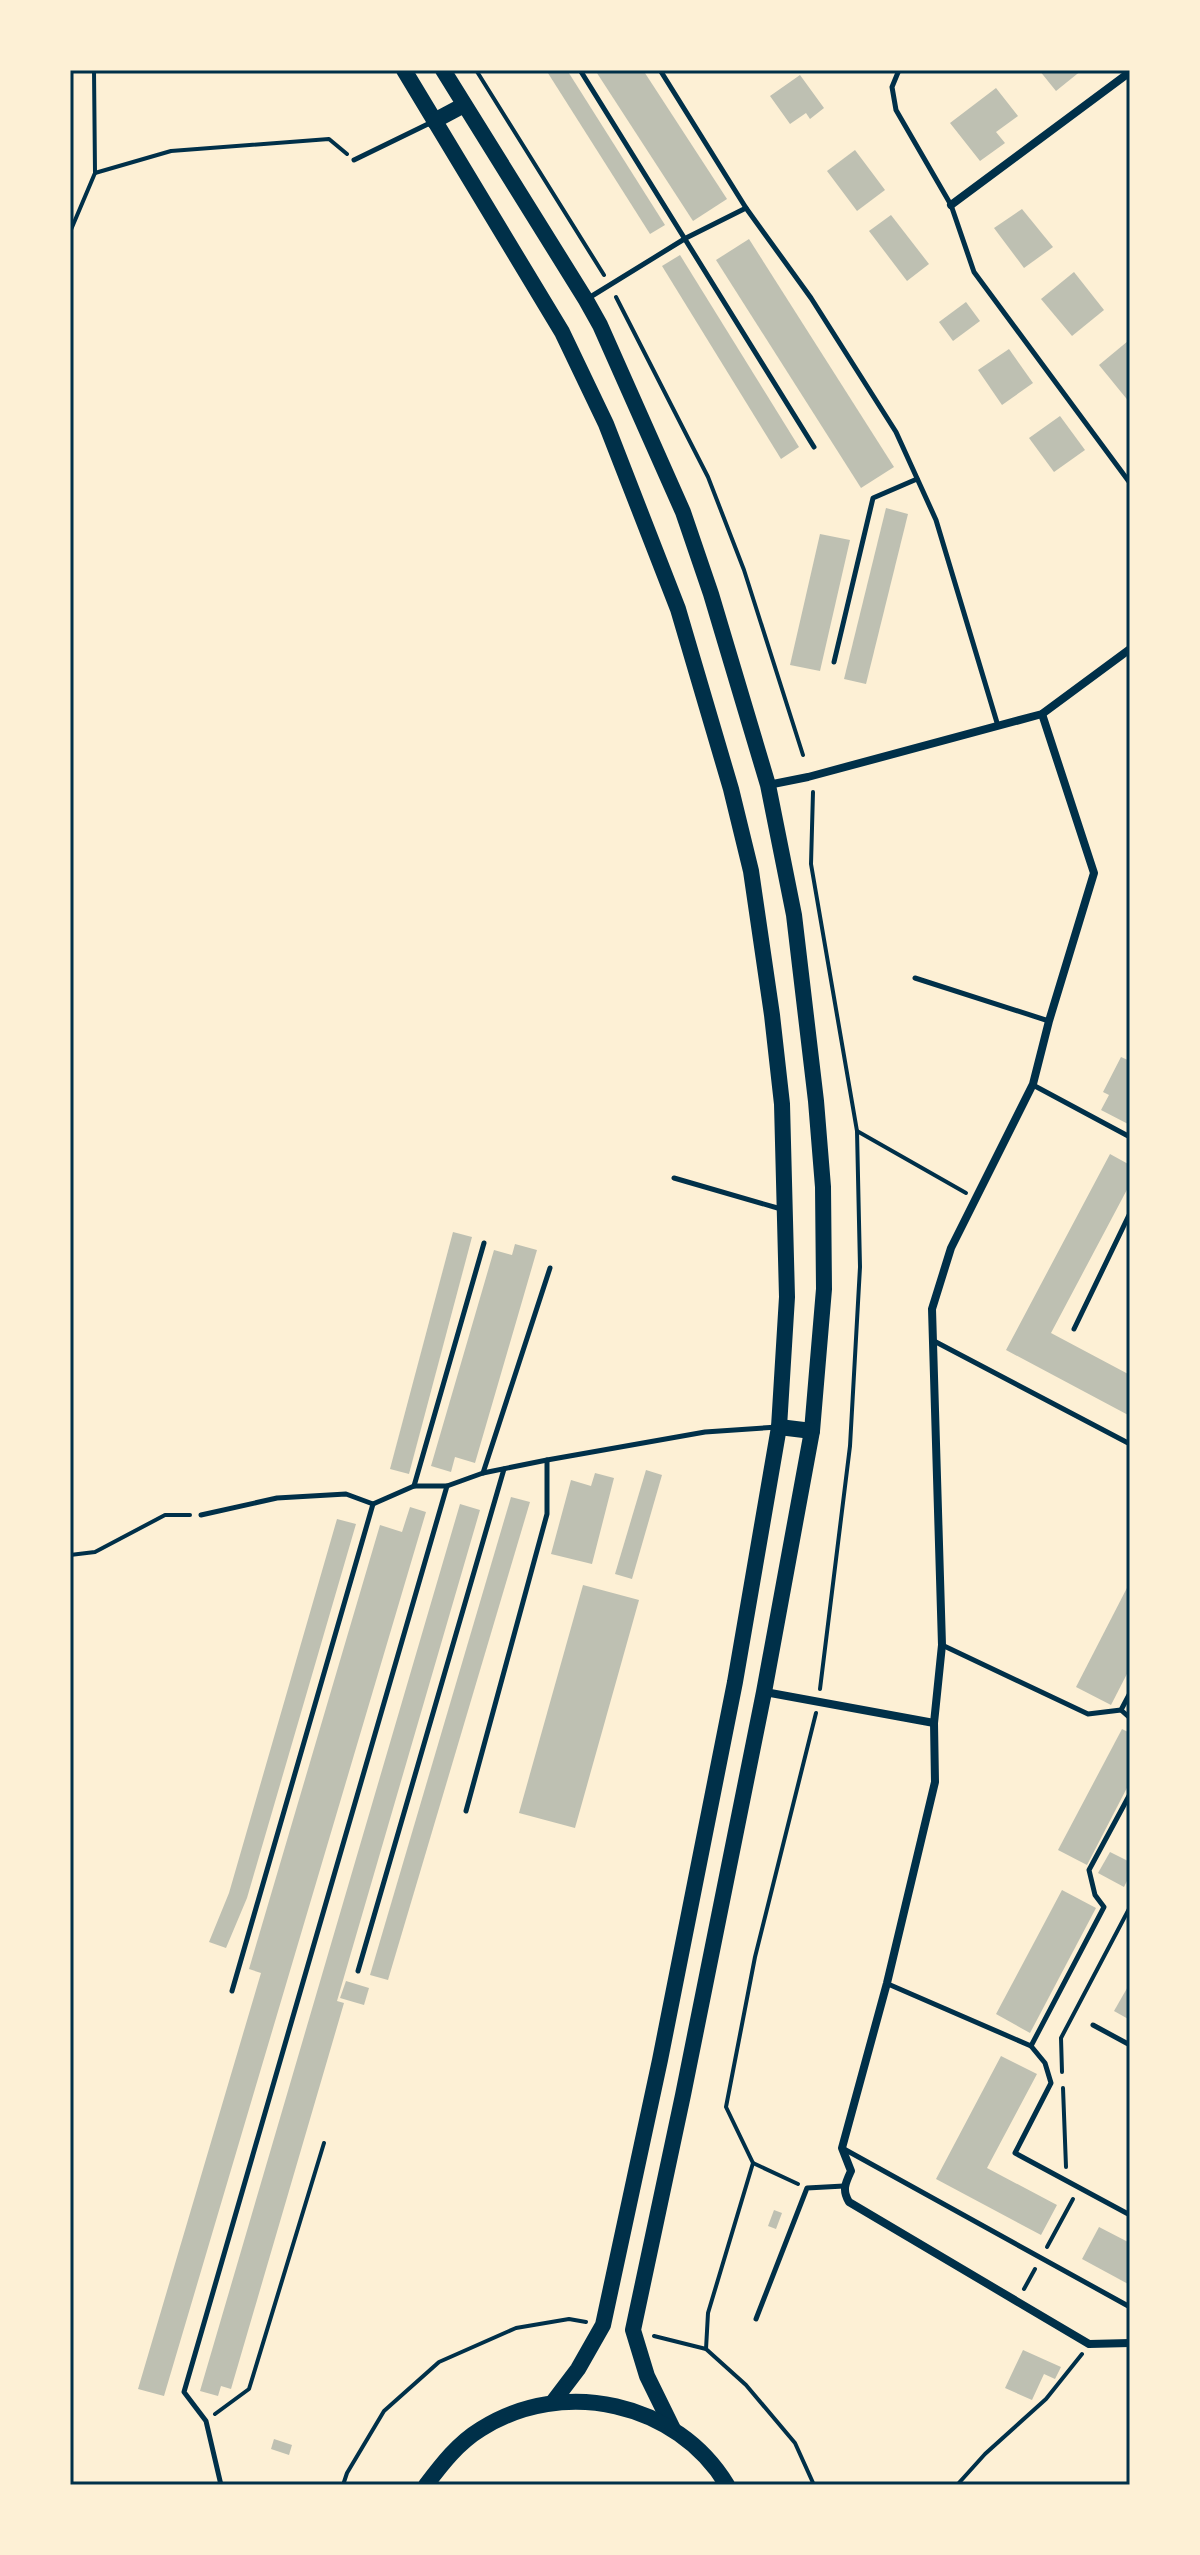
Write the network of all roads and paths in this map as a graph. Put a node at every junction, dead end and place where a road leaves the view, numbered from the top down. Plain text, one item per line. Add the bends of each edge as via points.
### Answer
1 (94, 70) edge
2 (404, 70) edge
3 (443, 70) edge
4 (476, 70) edge
5 (580, 70) edge
6 (660, 70) edge
7 (899, 70) edge
8 (1130, 72) edge
9 (464, 105) junction
10 (434, 121) junction
11 (354, 160) joint
12 (95, 173) junction
13 (951, 205) junction
14 (746, 208) junction
15 (70, 232) edge
16 (686, 238) junction
17 (610, 286) junction
18 (586, 300) junction
19 (814, 447) dead end
20 (917, 479) junction
21 (1130, 483) edge
22 (1130, 649) edge
23 (834, 662) dead end
24 (1042, 714) junction
25 (998, 726) junction
26 (803, 755) dead end
27 (768, 785) junction
28 (813, 792) dead end
29 (811, 864) dead end
30 (915, 978) dead end
31 (1049, 1021) junction
32 (1033, 1084) junction
33 (857, 1131) dead end
34 (1130, 1137) edge
35 (674, 1178) dead end
36 (975, 1198) junction
37 (783, 1209) junction
38 (1130, 1213) edge
39 (484, 1243) dead end
40 (550, 1268) dead end
41 (1074, 1329) dead end
42 (933, 1340) junction
43 (779, 1427) junction
44 (812, 1431) junction
45 (1130, 1444) edge
46 (547, 1460) junction
47 (504, 1469) junction
48 (483, 1473) junction
49 (414, 1486) junction
50 (447, 1486) junction
51 (373, 1504) junction
52 (201, 1515) joint
53 (70, 1555) edge
54 (942, 1645) junction
55 (764, 1692) junction
56 (1130, 1693) edge
57 (1121, 1710) junction
58 (1130, 1718) edge
59 (934, 1723) junction
60 (1130, 1794) edge
61 (466, 1811) dead end
62 (1130, 1907) edge
63 (358, 1971) dead end
64 (887, 1983) junction
65 (232, 1991) dead end
66 (1093, 2025) dead end
67 (1130, 2045) edge
68 (1031, 2046) junction
69 (324, 2143) dead end
70 (842, 2148) junction
71 (844, 2186) junction
72 (807, 2188) junction
73 (1079, 2188) junction
74 (1130, 2215) edge
75 (1041, 2258) junction
76 (1017, 2302) junction
77 (1130, 2307) edge
78 (756, 2319) dead end
79 (603, 2325) junction
80 (633, 2330) junction
81 (1130, 2343) edge
82 (1089, 2344) junction
83 (706, 2349) junction
84 (553, 2402) junction
85 (206, 2421) junction
86 (673, 2429) junction
87 (221, 2485) edge
88 (343, 2485) edge
89 (426, 2485) edge
90 (727, 2485) edge
91 (814, 2485) edge
92 (957, 2485) edge

1 - 12 path
2 - 10 main road
3 - 9 main road
4 - 17 path
5 - 16 lane
6 - 14 lane
7 - 13 lane via 892,87 896,110
8 - 13 street
9 - 10 main road
9 - 18 main road
10 - 11 lane
10 - 37 main road via 562,332 606,424 678,609 751,871 782,1104
11 - 12 path via 329,139 171,151
12 - 15 path
13 - 21 lane via 974,272
14 - 16 lane
14 - 20 lane via 820,311 896,432
16 - 17 lane
16 - 19 lane
17 - 18 lane
17 - 26 path via 708,477
18 - 27 main road via 683,512
20 - 23 lane via 873,498
20 - 25 lane via 936,520
22 - 24 street
24 - 25 street
24 - 31 street via 1094,873
25 - 27 street
27 - 44 main road via 794,915 823,1187 824,1289
28 - 29 path
30 - 31 lane
31 - 32 street
32 - 34 lane
32 - 36 street
33 - 36 path
35 - 37 lane
36 - 42 street via 951,1248 932,1309
37 - 43 main road via 787,1297
38 - 41 lane
39 - 49 lane
40 - 48 lane
42 - 45 lane
42 - 54 street
43 - 44 main road
43 - 46 lane via 705,1432
43 - 79 main road via 735,1682
44 - 55 main road
46 - 47 lane
46 - 61 lane via 547,1514
47 - 48 lane
47 - 63 lane
48 - 50 lane
49 - 50 lane
49 - 51 lane
50 - 85 lane via 184,2392
51 - 52 lane via 346,1494 277,1498
51 - 65 lane
52 - 53 path via 165,1515 95,1552
54 - 57 lane via 1088,1714
54 - 59 street
55 - 59 street
55 - 80 main road
56 - 57 lane
57 - 58 lane
59 - 64 street via 935,1782
60 - 68 lane via 1089,1870 1104,1907
62 - 73 path via 1061,2038 1066,2170
64 - 68 lane
64 - 70 street
66 - 67 lane
68 - 73 lane via 1045,2063 1051,2083 1015,2153
69 - 85 path via 249,2389
70 - 71 street via 851,2171
70 - 75 lane
71 - 72 lane
71 - 76 street via 849,2202
72 - 78 lane
72 - 83 path via 753,2163 708,2313
73 - 74 lane
73 - 75 path
75 - 76 path
75 - 77 lane
76 - 82 street
79 - 84 main road
79 - 88 path via 569,2319 516,2328 439,2362 384,2411
80 - 83 path
80 - 86 main road via 647,2376
81 - 82 street
82 - 92 path via 1046,2399
83 - 91 path via 746,2385 795,2443
84 - 86 main road via 595,2401 622,2407
84 - 89 main road via 515,2411 480,2429 450,2454
85 - 87 lane
86 - 90 main road via 699,2449

